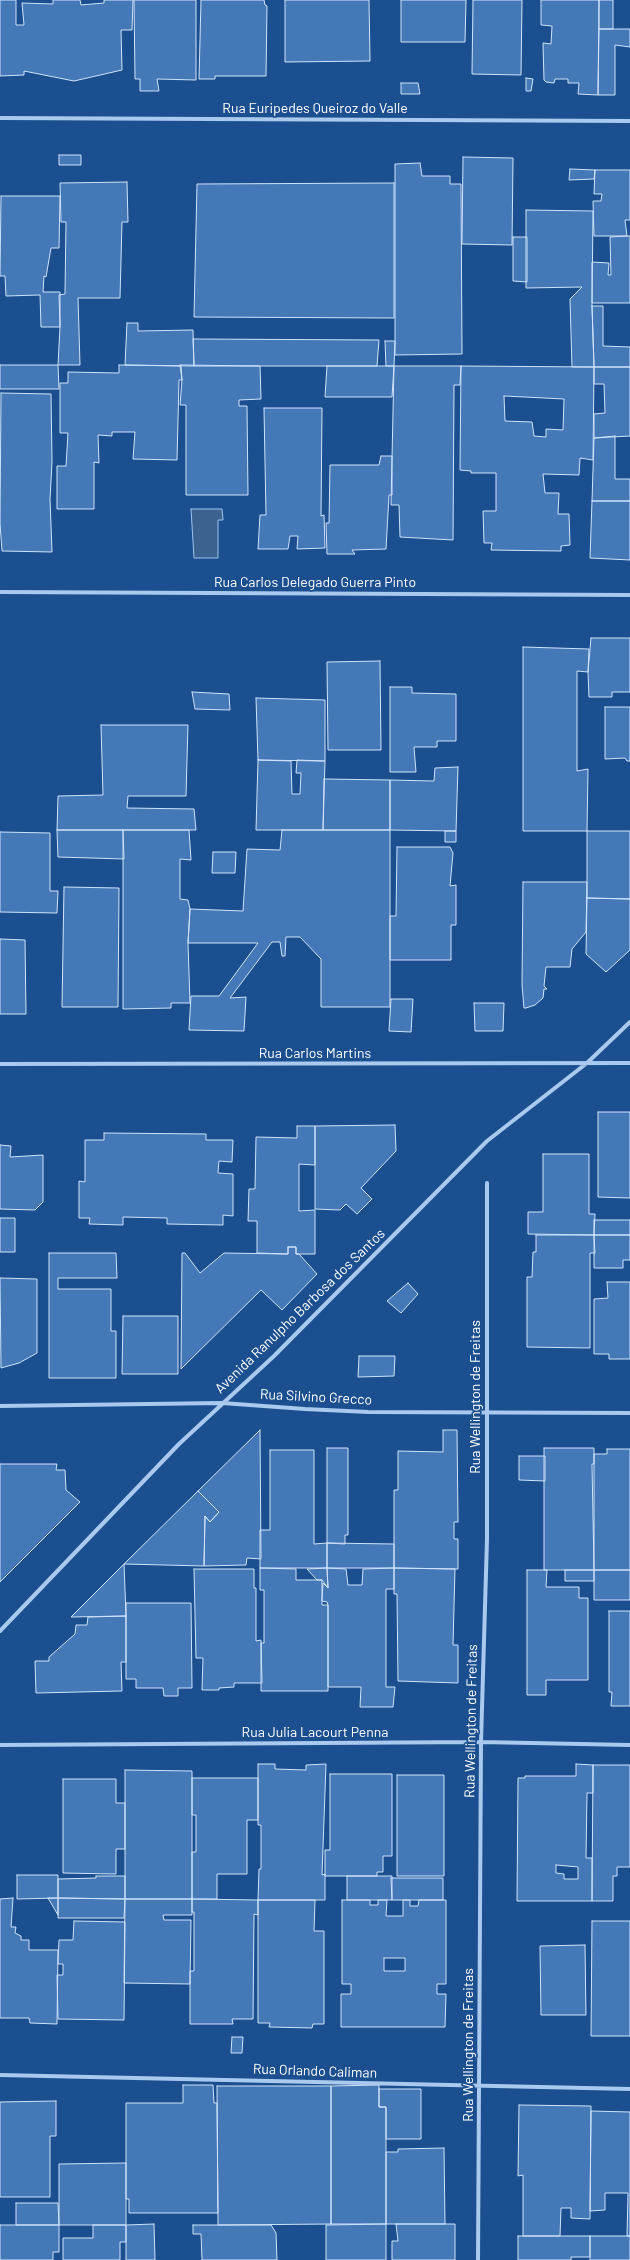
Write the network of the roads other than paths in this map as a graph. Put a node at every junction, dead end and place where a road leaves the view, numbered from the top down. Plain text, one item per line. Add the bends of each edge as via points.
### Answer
1 (0, 118) edge
2 (630, 121) edge
3 (0, 592) edge
4 (630, 595) edge
5 (630, 1022) edge
6 (587, 1063) junction
7 (0, 1064) edge
8 (630, 1064) edge
9 (487, 1183) dead end
10 (222, 1403) junction
11 (0, 1406) edge
12 (486, 1412) junction
13 (630, 1414) edge
14 (0, 1631) edge
15 (481, 1742) junction
16 (0, 1745) edge
17 (630, 1745) edge
18 (0, 2075) edge
19 (479, 2087) junction
20 (630, 2089) edge
21 (478, 2260) edge

1 - 2 street, Rua Euripedes Queiroz do Valle
3 - 4 street, Rua Carlos Delegado Guerra Pinto
5 - 6 street, Avenida Ranulpho Barbosa dos Santos
6 - 7 street, Rua Carlos Martins
6 - 8 street, Rua Carlos Martins
6 - 10 street, Avenida Ranulpho Barbosa dos Santos via 487,1141 274,1356
9 - 12 street, Rua Wellington de Freitas
10 - 11 street, Rua Silvino Grecco
10 - 12 street, Rua Silvino Grecco via 305,1410
10 - 14 street, Avenida Ranulpho Barbosa dos Santos via 179,1444
12 - 13 street, Rua Silvino Grecco
12 - 15 street, Rua Wellington de Freitas via 487,1539
15 - 16 street, Rua Julia Lacourt Penna
15 - 17 street, Rua Julia Lacourt Penna
15 - 19 street, Rua Wellington de Freitas
18 - 19 street, Rua Orlando Caliman via 214,2078
19 - 20 street, Rua Orlando Caliman
19 - 21 street, Rua Wellington de Freitas

